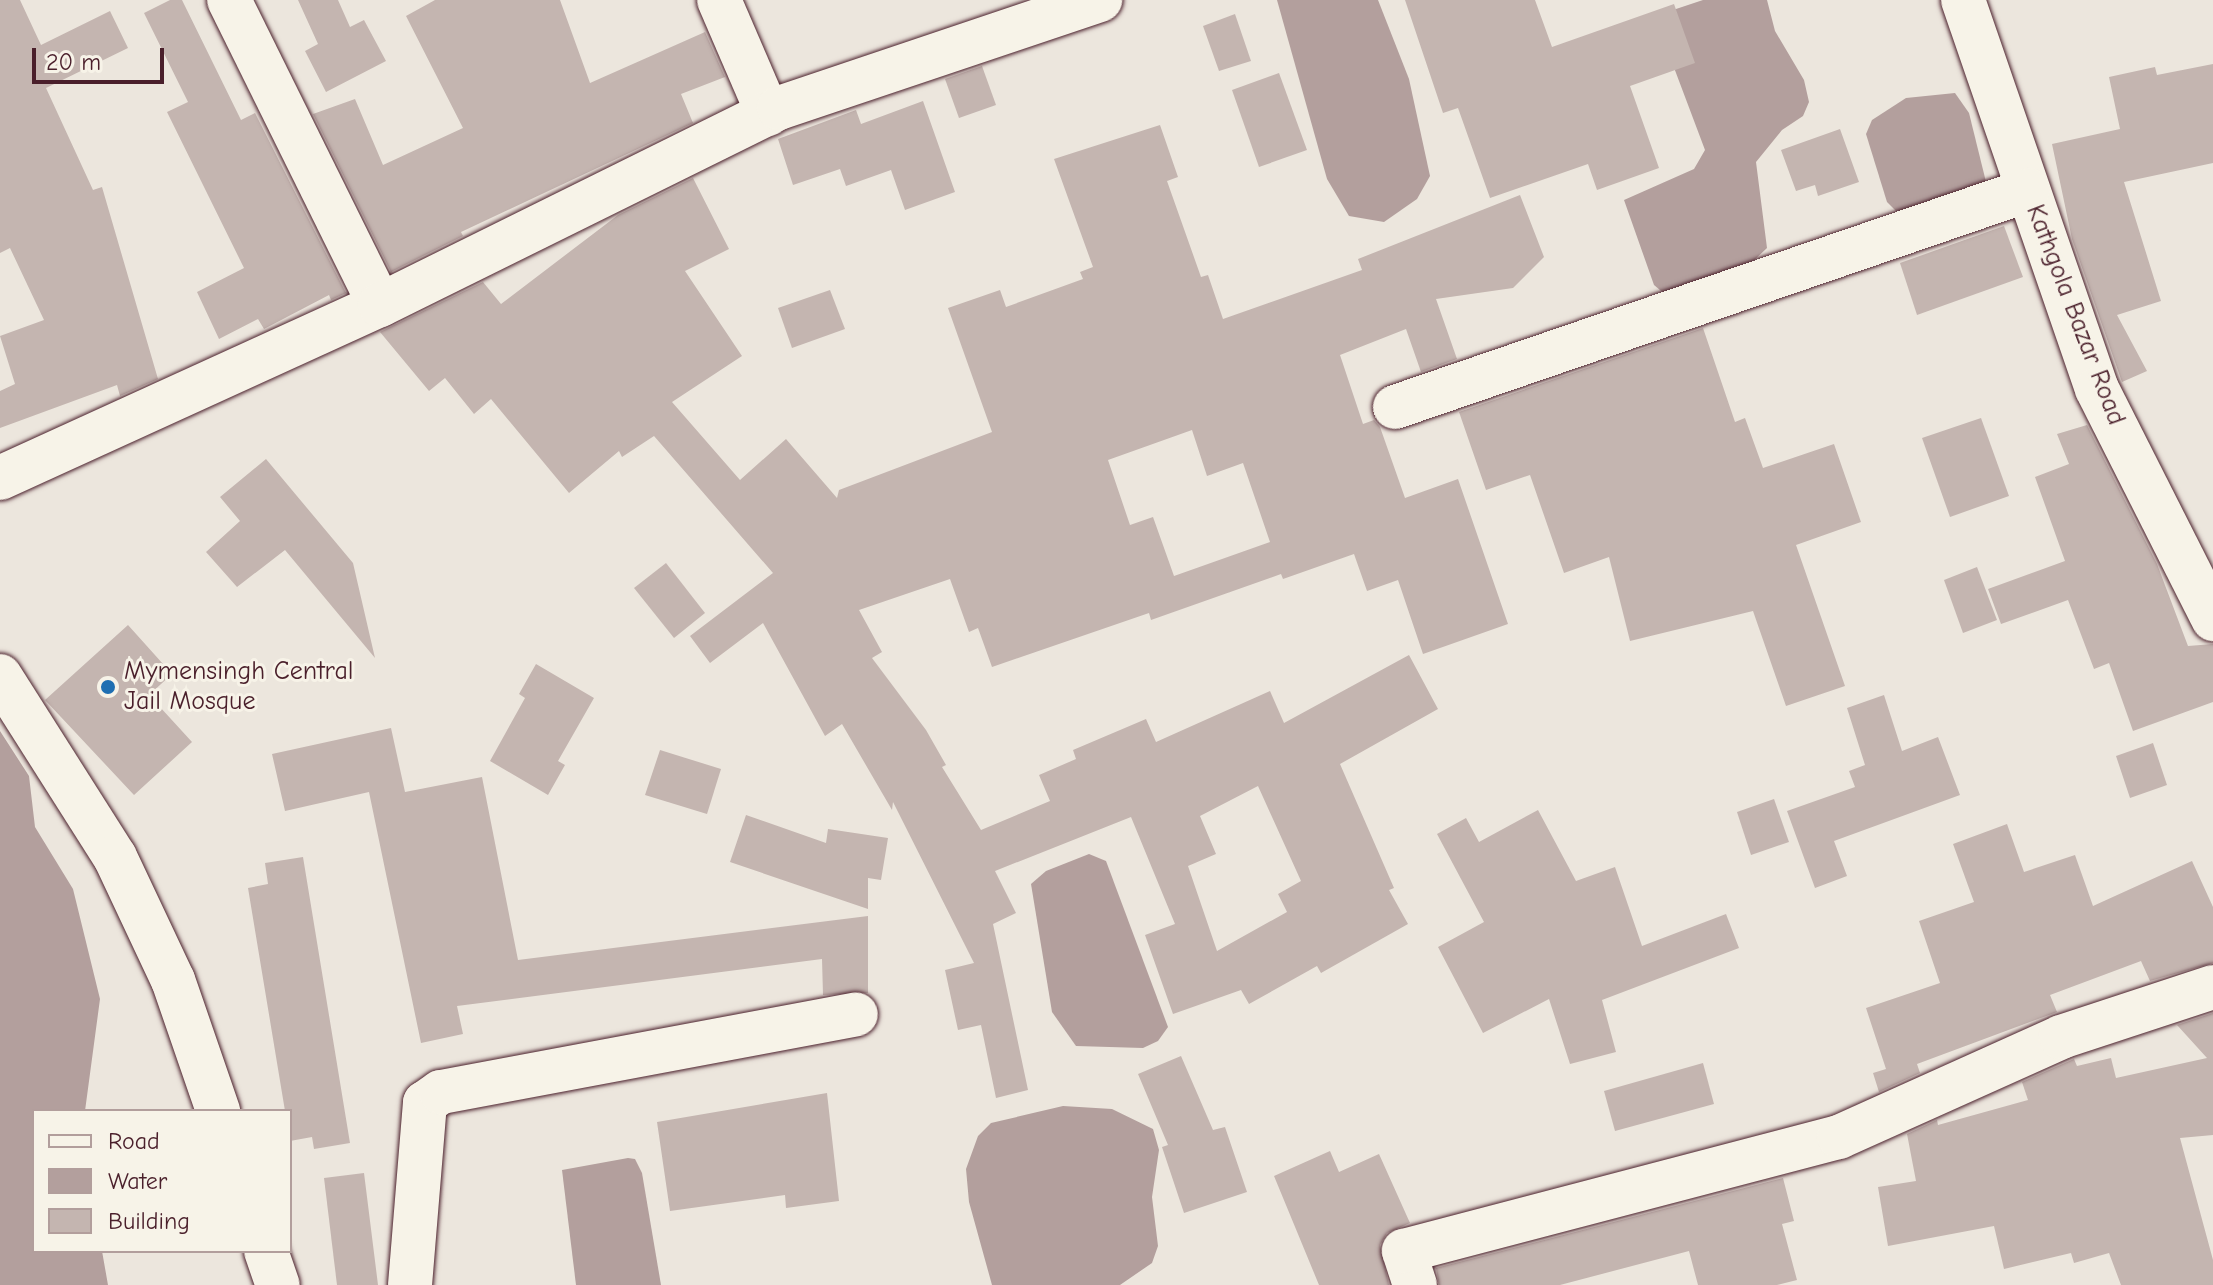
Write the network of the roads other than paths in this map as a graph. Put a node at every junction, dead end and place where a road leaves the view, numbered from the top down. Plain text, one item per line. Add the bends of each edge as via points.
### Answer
1 (229, 0) edge
2 (719, 0) edge
3 (1100, 0) edge
4 (1963, 0) edge
5 (768, 114) junction
6 (2028, 190) junction
7 (380, 305) junction
8 (1395, 407) dead end
9 (0, 478) edge
10 (2213, 619) edge
11 (0, 676) edge
12 (2213, 987) edge
13 (856, 1014) dead end
14 (217, 1109) edge
15 (267, 1253) edge
16 (278, 1285) edge
17 (410, 1285) edge
18 (1415, 1285) edge

1 - 7 street
2 - 5 street
3 - 5 street
4 - 6 street, Kathgola Bazar Road
5 - 7 street
6 - 8 street
6 - 10 street, Kathgola Bazar Road via 2097,389
7 - 9 street
11 - 14 street via 115,857 173,980
12 - 18 street via 2061,1037 1839,1137 1404,1251
13 - 17 street via 441,1092 425,1103
15 - 16 street

